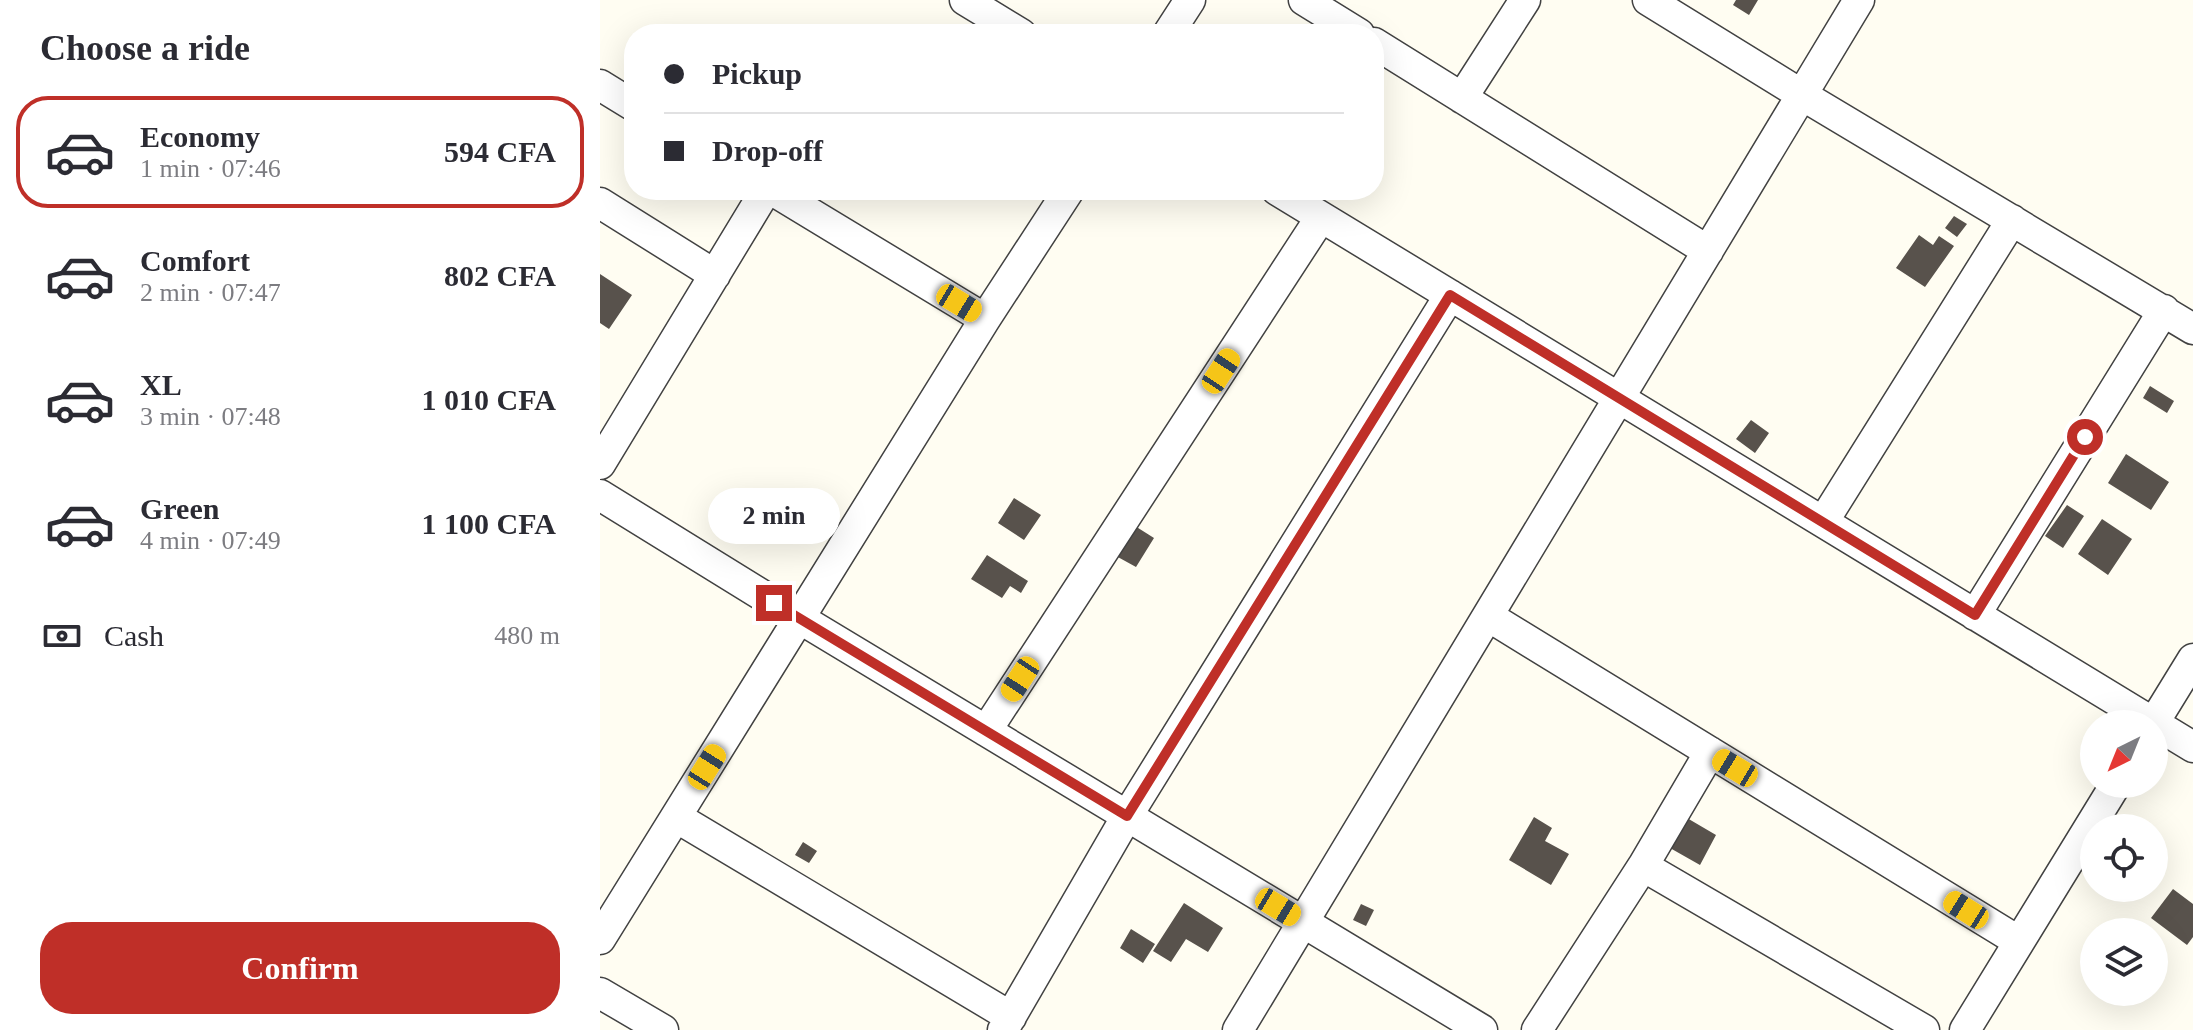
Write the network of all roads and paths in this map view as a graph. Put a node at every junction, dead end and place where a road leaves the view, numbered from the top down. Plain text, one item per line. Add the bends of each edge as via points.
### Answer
1 (965, 0) edge
2 (1190, 0) edge
3 (1304, 0) edge
4 (1525, 0) edge
5 (1648, 0) edge
6 (1859, 0) edge
7 (1005, 24) edge
8 (1174, 24) edge
9 (1343, 24) edge
10 (1384, 49) edge
11 (600, 85) edge
12 (1802, 95) junction
13 (1462, 98) junction
14 (624, 100) edge
15 (760, 200) edge
16 (789, 200) edge
17 (1062, 200) edge
18 (1293, 200) edge
19 (600, 203) edge
20 (1321, 217) junction
21 (2012, 220) junction
22 (1708, 251) junction
23 (715, 275) junction
24 (1450, 295) junction
25 (2164, 310) junction
26 (985, 319) junction
27 (2193, 329) edge
28 (1619, 398) junction
29 (600, 464) edge
30 (600, 495) edge
31 (1823, 522) junction
32 (1975, 615) junction
33 (1488, 616) junction
34 (799, 618) junction
35 (2193, 659) edge
36 (2130, 710) edge
37 (2162, 710) edge
38 (986, 731) junction
39 (2168, 733) edge
40 (2193, 747) edge
41 (1710, 752) junction
42 (2107, 798) edge
43 (1127, 816) junction
44 (676, 817) junction
45 (1643, 866) junction
46 (1303, 922) junction
47 (600, 939) edge
48 (2018, 941) junction
49 (600, 993) edge
50 (1007, 1023) edge
51 (663, 1030) edge
52 (1238, 1030) edge
53 (1482, 1030) edge
54 (1537, 1030) edge
55 (1924, 1030) edge
56 (1965, 1030) edge

1 - 7 street
2 - 8 street
3 - 9 street
4 - 13 street
5 - 12 street
6 - 12 street
10 - 13 street
11 - 14 street
12 - 21 street
12 - 22 street
13 - 22 street
15 - 23 street
16 - 26 street
17 - 26 street
18 - 20 street
19 - 23 street
20 - 24 street
20 - 38 street
21 - 25 street
21 - 31 street
22 - 28 street
23 - 29 street
24 - 28 street
24 - 43 street
25 - 27 street
25 - 32 street
26 - 34 street
28 - 31 street
28 - 33 street
30 - 34 street
31 - 32 street
32 - 36 street
33 - 41 street
33 - 46 street
34 - 38 street
34 - 44 street
35 - 37 street
38 - 43 street
39 - 40 street
41 - 45 street
41 - 48 street
42 - 48 street
43 - 46 street
43 - 50 street
44 - 47 street
44 - 50 street
45 - 54 street
45 - 55 street
46 - 52 street
46 - 53 street
48 - 56 street
49 - 51 street

